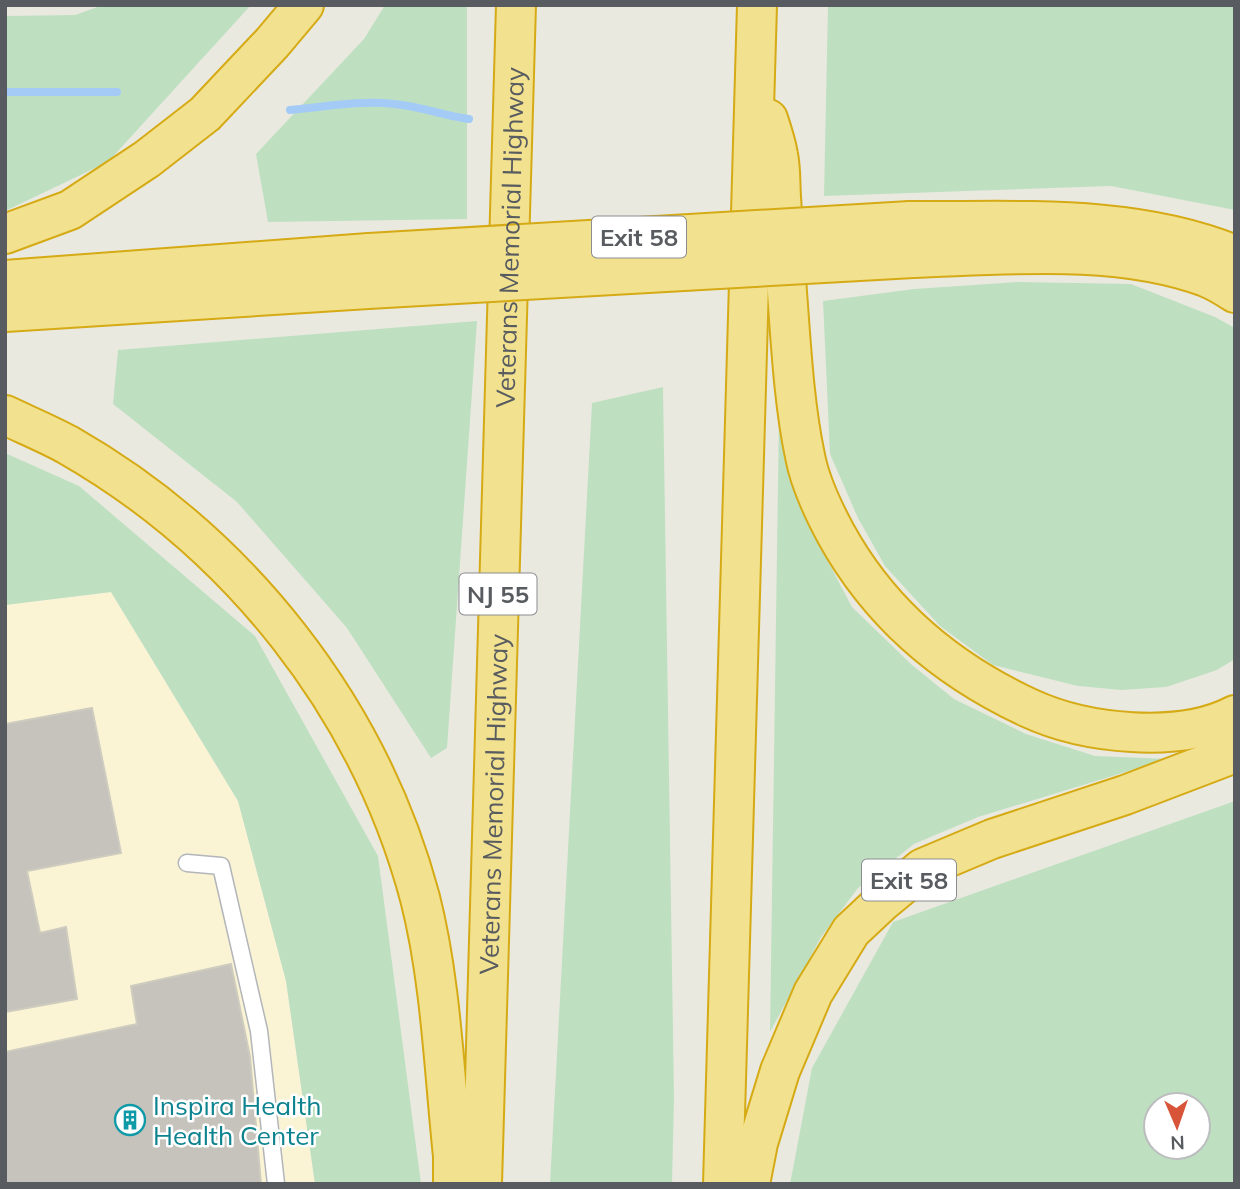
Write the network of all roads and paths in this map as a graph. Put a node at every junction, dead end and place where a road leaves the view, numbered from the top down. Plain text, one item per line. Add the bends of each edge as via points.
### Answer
1 (303, 5) edge
2 (516, 5) edge
3 (757, 5) edge
4 (755, 74) junction
5 (5, 234) edge
6 (1235, 255) edge
7 (368, 271) junction
8 (5, 279) edge
9 (1235, 293) edge
10 (5, 312) edge
11 (5, 415) edge
12 (1235, 715) edge
13 (1235, 753) edge
14 (187, 863) dead end
15 (276, 1184) edge
16 (453, 1184) edge
17 (482, 1184) edge
18 (723, 1184) edge
19 (750, 1184) edge

1 - 5 highway via 205,114 147,159 71,210
2 - 17 highway, Veterans Memorial Highway / NJ 55
3 - 4 highway
4 - 12 highway via 779,155 791,347 805,457 822,509 877,596 948,662 993,691 1047,716 1104,730 1169,733
4 - 18 highway
6 - 7 highway, Exit 58, bridge via 1175,236 1082,222 910,221
7 - 8 highway, Exit 58
7 - 9 highway, bridge via 1025,254 1146,262 1208,277
7 - 10 highway
11 - 16 highway via 66,444 138,490 218,556 305,655 338,706 371,768 420,900 435,985
13 - 19 highway, Exit 58 via 934,863 883,901 851,931 813,993 780,1071
14 - 15 lane via 221,866 259,1031

